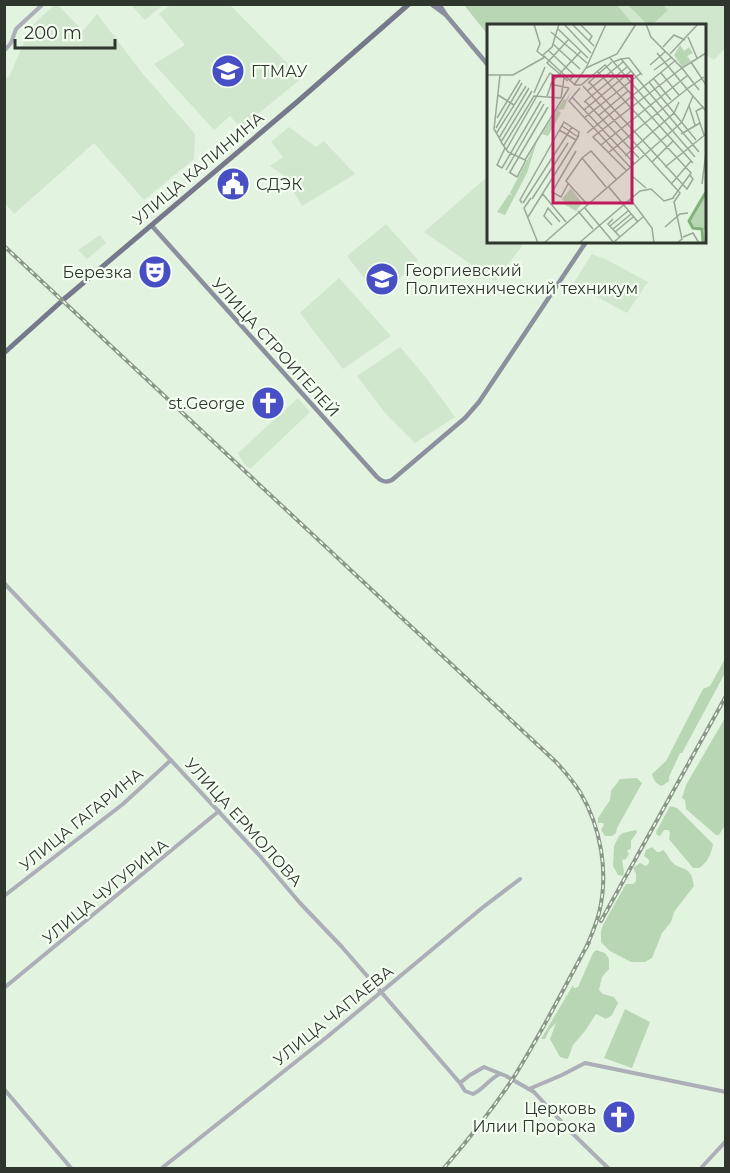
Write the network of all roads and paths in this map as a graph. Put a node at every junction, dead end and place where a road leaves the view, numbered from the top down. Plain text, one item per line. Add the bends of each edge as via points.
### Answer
1 (43, 4) edge
2 (409, 4) edge
3 (431, 4) edge
4 (440, 4) edge
5 (446, 15) junction
6 (4, 51) edge
7 (487, 63) edge
8 (152, 226) junction
9 (585, 243) edge
10 (4, 353) edge
11 (4, 583) edge
12 (171, 760) junction
13 (219, 811) junction
14 (520, 879) dead end
15 (4, 896) edge
16 (4, 988) edge
17 (380, 992) junction
18 (500, 1074) junction
19 (460, 1083) junction
20 (4, 1089) edge
21 (529, 1089) junction
22 (726, 1092) edge
23 (726, 1141) edge
24 (71, 1168) edge
25 (162, 1168) edge
26 (608, 1168) edge
27 (701, 1168) edge

1 - 6 street via 16,29
2 - 8 main road, УЛИЦА КАЛИНИНА
3 - 5 main road
4 - 5 main road
5 - 7 main road
8 - 9 main road, УЛИЦА СТРОИТЕЛЕЙ via 384,482 400,473 479,402
8 - 10 main road, УЛИЦА КАЛИНИНА
11 - 12 street, УЛИЦА ЕРМОЛОВА
12 - 13 street, УЛИЦА ЕРМОЛОВА
12 - 15 street, УЛИЦА ГАГАРИНА via 123,804
13 - 16 street, УЛИЦА ЧУГУРИНА
13 - 17 street, УЛИЦА ЕРМОЛОВА
14 - 17 street, УЛИЦА ЧАПАЕВА
17 - 19 street, УЛИЦА ЕРМОЛОВА
17 - 25 street, УЛИЦА ЧАПАЕВА
18 - 19 street via 484,1067
18 - 19 street via 473,1094
18 - 21 street
20 - 24 street
21 - 22 street via 585,1063
21 - 26 street
23 - 27 street

